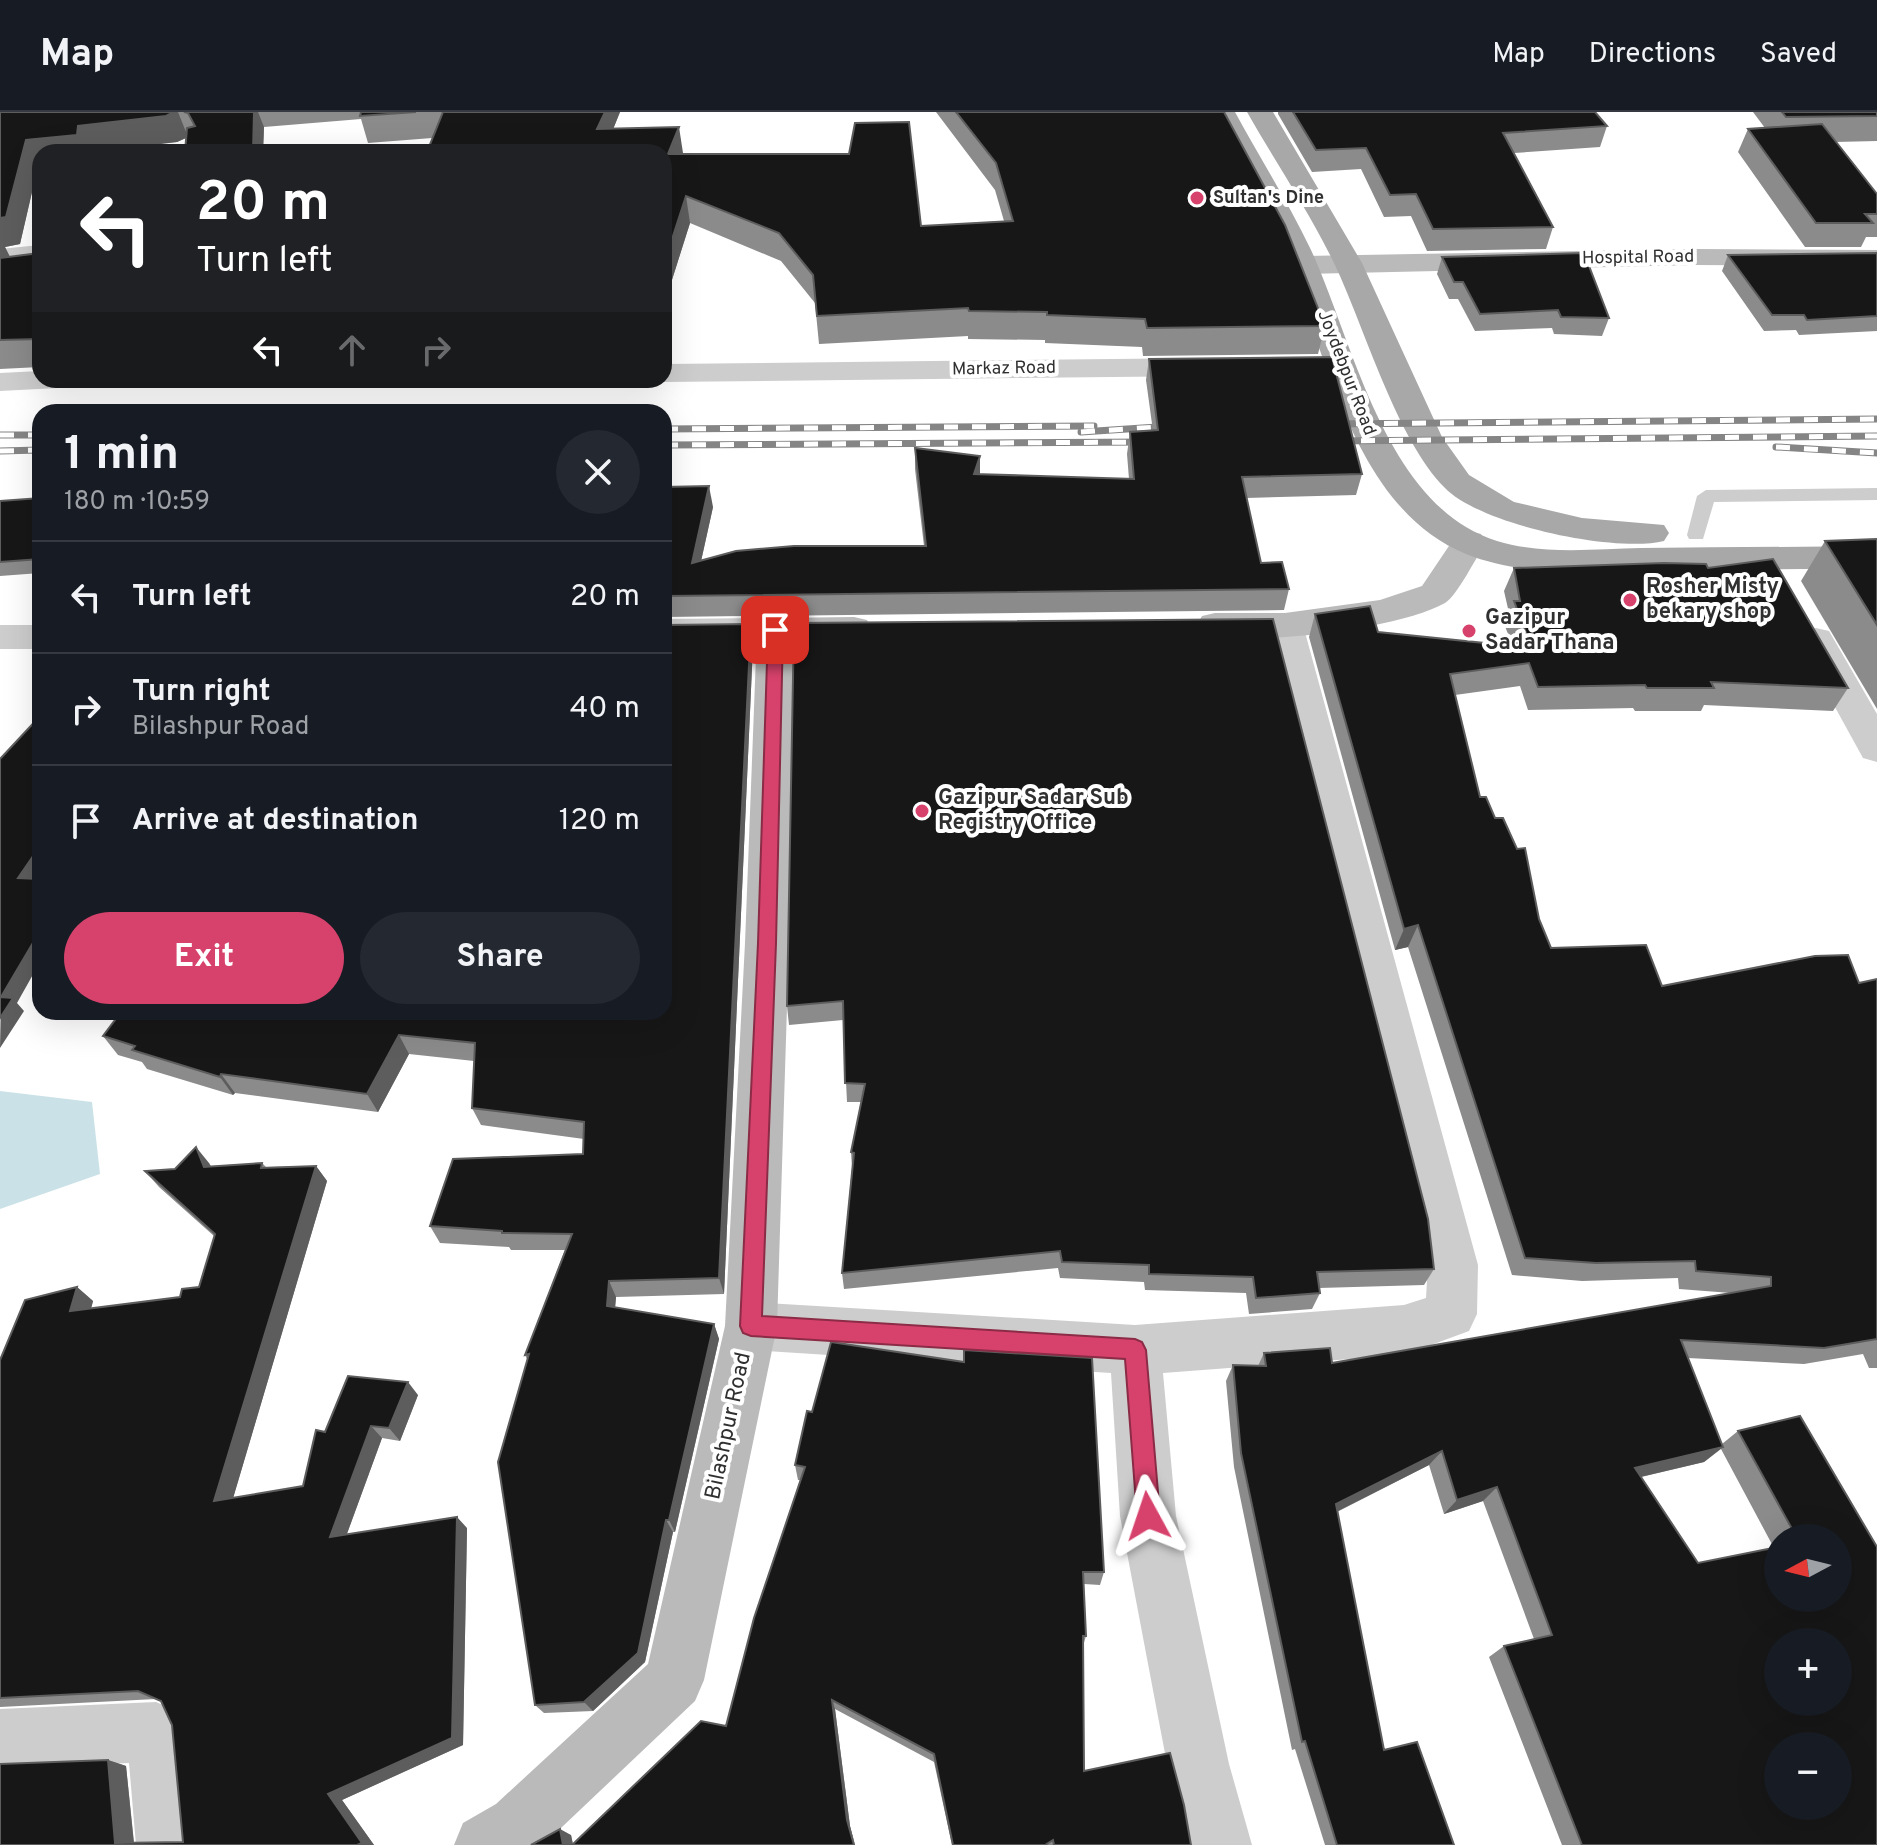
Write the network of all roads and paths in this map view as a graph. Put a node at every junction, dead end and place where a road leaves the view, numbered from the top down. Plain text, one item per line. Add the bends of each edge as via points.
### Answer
1 (1222, 112) edge
2 (1260, 112) edge
3 (32, 254) edge
4 (0, 257) edge
5 (1877, 258) edge
6 (1348, 263) junction
7 (1304, 265) junction
8 (1233, 367) edge
9 (672, 373) edge
10 (32, 381) edge
11 (0, 382) edge
12 (1877, 494) edge
13 (1877, 531) edge
14 (1696, 535) junction
15 (1469, 542) junction
16 (1877, 557) edge
17 (1784, 586) junction
18 (1285, 625) junction
19 (1174, 626) edge
20 (887, 629) edge
21 (775, 630) junction
22 (672, 631) edge
23 (0, 637) edge
24 (32, 637) edge
25 (1877, 748) edge
26 (751, 1326) junction
27 (1135, 1350) junction
28 (0, 1739) edge
29 (167, 1845) edge
30 (485, 1845) edge
31 (1221, 1845) edge

1 - 7 main road, Joydebpur Road
2 - 6 main road, Joydebpur Road
3 - 4 street
5 - 6 main road, Hospital Road
6 - 7 main road, Hospital Road
6 - 14 main road, Joydebpur Road via 1426,438 1457,482 1503,510 1582,529
7 - 15 main road, Joydebpur Road via 1327,366 1371,440 1391,473 1432,518
8 - 9 street, Markaz Road
10 - 11 street
12 - 14 lane via 1706,496
13 - 14 main road, Joydebpur Road
15 - 17 main road, Joydebpur Road via 1520,557
15 - 18 main road via 1435,594 1384,611
16 - 17 main road, Joydebpur Road
17 - 25 street
18 - 19 main road
18 - 27 street via 1453,1265 1451,1314 1404,1330
20 - 21 main road
21 - 22 street
21 - 26 main road, Bilashpur Road
23 - 24 street
26 - 27 street
26 - 30 main road, Bilashpur Road via 674,1680 518,1826
27 - 31 street via 1148,1516 1198,1764
28 - 29 street via 156,1732

